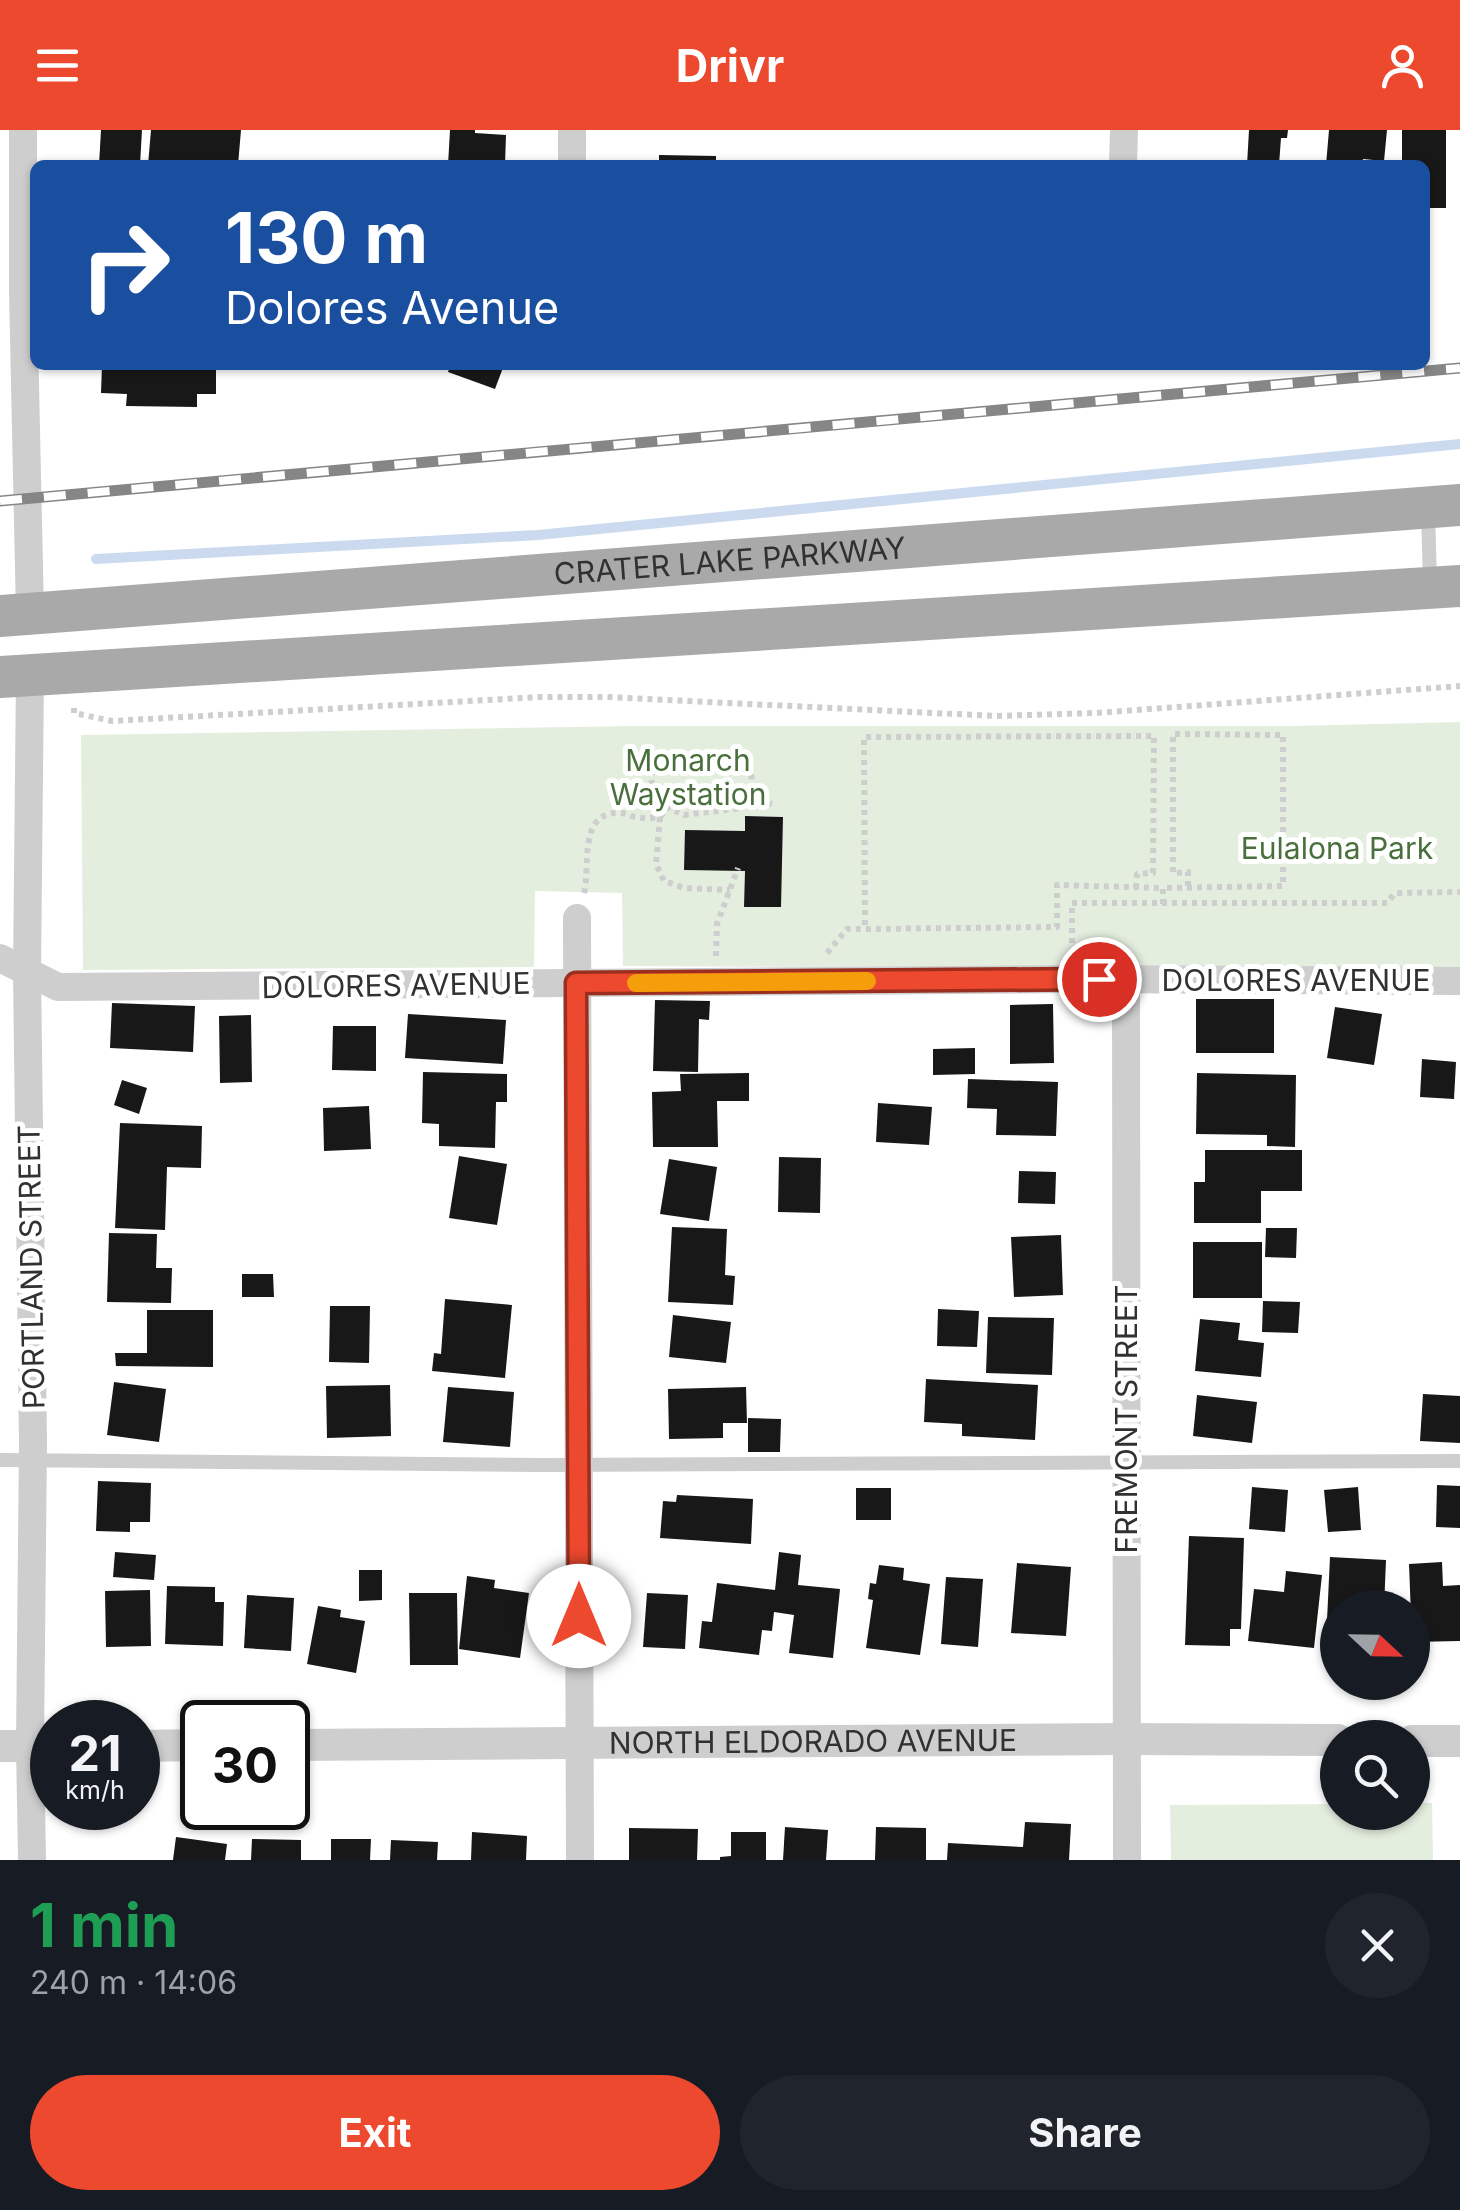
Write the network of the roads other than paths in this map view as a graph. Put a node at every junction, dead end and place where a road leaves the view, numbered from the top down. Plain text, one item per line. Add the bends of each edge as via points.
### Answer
1 (23, 130) edge
2 (572, 130) edge
3 (1124, 130) edge
4 (572, 160) edge
5 (1123, 160) edge
6 (1444, 506) edge
7 (1445, 587) edge
8 (15, 615) edge
9 (0, 645) edge
10 (15, 676) edge
11 (576, 918) road end
12 (0, 958) edge
13 (27, 972) junction
14 (1126, 979) junction
15 (1460, 981) edge
16 (576, 983) junction
17 (0, 1460) edge
18 (1460, 1460) edge
19 (34, 1461) junction
20 (1126, 1462) junction
21 (578, 1465) junction
22 (1126, 1739) junction
23 (1320, 1740) edge
24 (1430, 1741) edge
25 (1460, 1741) edge
26 (580, 1744) junction
27 (310, 1745) edge
28 (27, 1746) edge
29 (32, 1860) edge
30 (580, 1860) edge
31 (1128, 1860) edge

1 - 8 street
2 - 4 street
3 - 5 street
6 - 7 lane
6 - 8 main road, CRATER LAKE PARKWAY
7 - 10 main road
8 - 9 main road via 24,632
10 - 13 street, PORTLAND STREET
11 - 16 street
12 - 13 street, DOLORES AVENUE
13 - 16 street, DOLORES AVENUE via 58,988
13 - 19 street, PORTLAND STREET
14 - 15 street, DOLORES AVENUE
14 - 16 street, DOLORES AVENUE
14 - 20 street, FREMONT STREET
16 - 21 street
17 - 19 lane
18 - 20 lane
19 - 21 lane
19 - 28 street, PORTLAND STREET
20 - 21 lane
20 - 22 street, FREMONT STREET
21 - 26 street
22 - 23 street, NORTH ELDORADO AVENUE
22 - 26 street, NORTH ELDORADO AVENUE
22 - 31 street, FREMONT STREET
24 - 25 street
26 - 27 street, NORTH ELDORADO AVENUE
26 - 30 street
28 - 29 street, PORTLAND STREET

